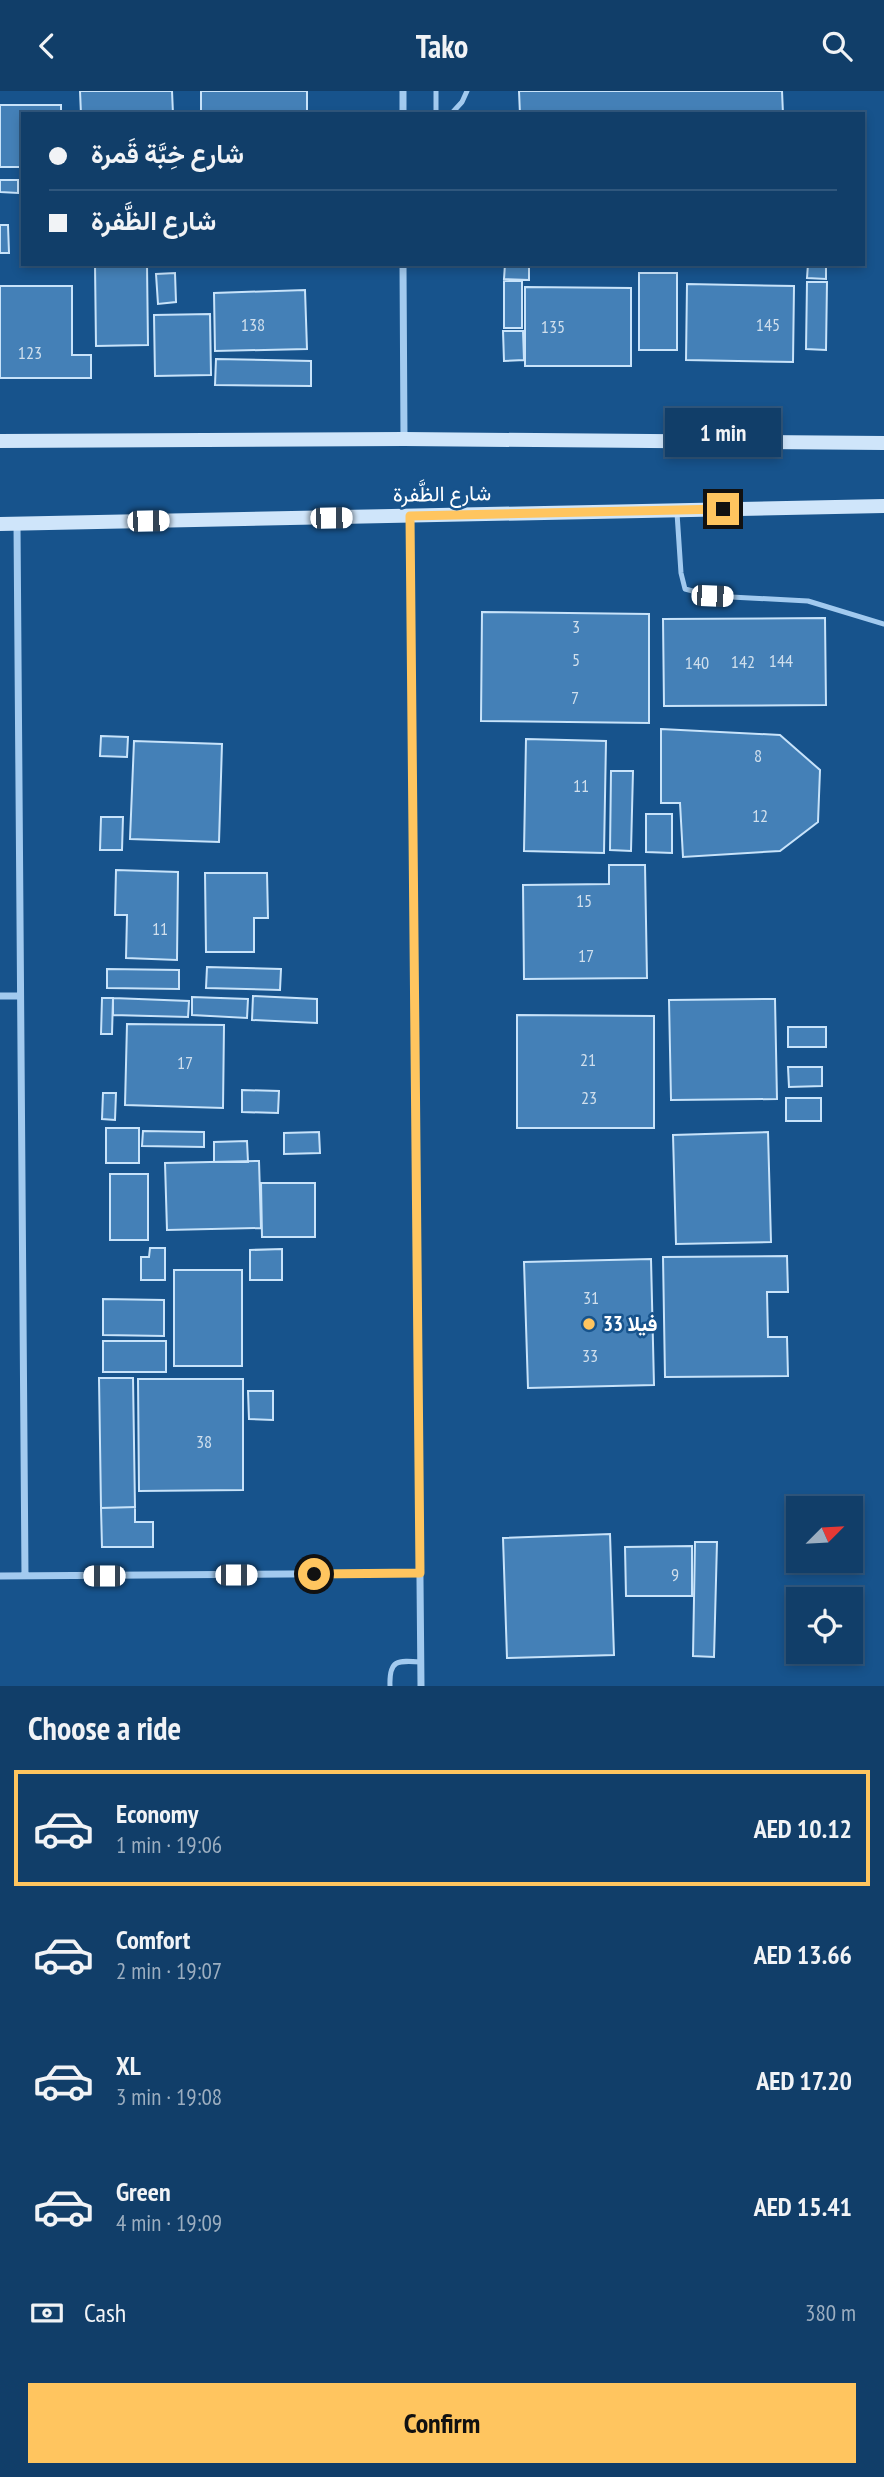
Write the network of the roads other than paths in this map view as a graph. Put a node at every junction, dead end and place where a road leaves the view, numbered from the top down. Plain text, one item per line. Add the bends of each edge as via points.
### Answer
1 (403, 91) edge
2 (436, 91) edge
3 (467, 91) edge
4 (403, 112) edge
5 (436, 112) edge
6 (453, 112) edge
7 (403, 266) edge
8 (404, 439) junction
9 (0, 441) edge
10 (884, 443) edge
11 (884, 506) edge
12 (676, 510) junction
13 (410, 516) junction
14 (0, 524) edge
15 (17, 524) junction
16 (884, 624) edge
17 (0, 996) edge
18 (20, 996) junction
19 (420, 1573) junction
20 (0, 1576) edge
21 (25, 1576) junction
22 (421, 1663) junction
23 (390, 1686) edge
24 (421, 1686) edge

1 - 4 street
2 - 5 lane
3 - 6 lane
7 - 8 street
8 - 9 main road
8 - 10 main road
11 - 12 main road, شارع الظَّفرة
12 - 13 main road, شارع الظَّفرة
12 - 16 lane via 685,589 712,596 808,601
13 - 15 main road, شارع الظَّفرة
13 - 19 street
14 - 15 main road, شارع الظَّفرة
15 - 18 street
17 - 18 street
18 - 21 street
19 - 21 street
19 - 22 street
20 - 21 street
22 - 23 lane via 394,1665
22 - 24 street

